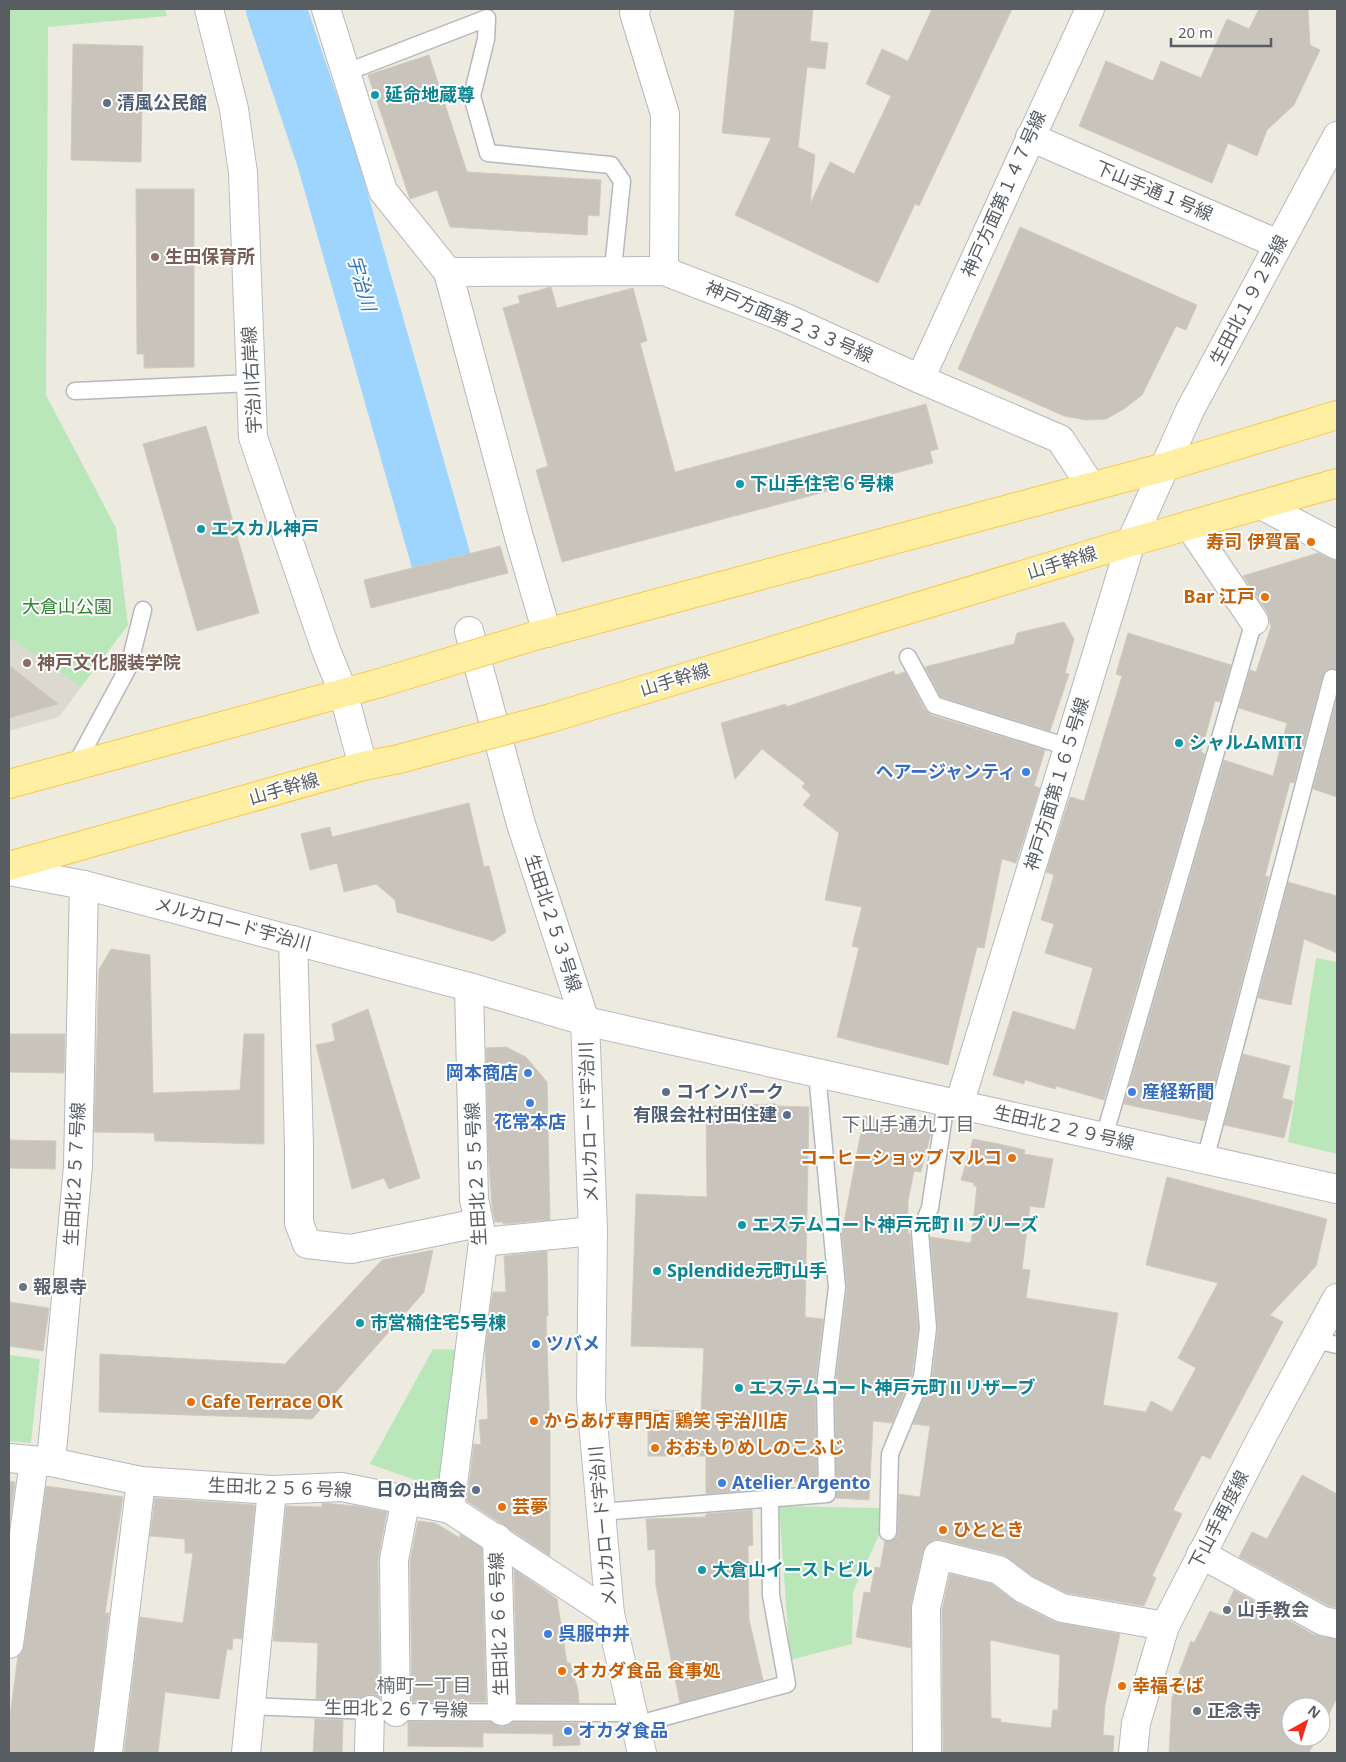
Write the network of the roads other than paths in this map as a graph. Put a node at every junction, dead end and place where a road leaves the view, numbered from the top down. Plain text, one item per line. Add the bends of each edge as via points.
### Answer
1 (209, 9) edge
2 (326, 9) edge
3 (636, 9) edge
4 (1090, 9) edge
5 (347, 72) junction
6 (1337, 136) edge
7 (1030, 137) junction
8 (1278, 244) junction
9 (613, 270) junction
10 (664, 271) junction
11 (448, 272) junction
12 (920, 379) junction
13 (251, 383) junction
14 (75, 391) dead end
15 (1337, 416) edge
16 (1165, 467) junction
17 (1337, 483) edge
18 (1091, 486) junction
19 (1261, 505) junction
20 (1189, 525) junction
21 (1131, 542) junction
22 (1337, 545) edge
23 (143, 610) dead end
24 (1254, 621) joint
25 (469, 631) dead end
26 (539, 635) junction
27 (908, 657) dead end
28 (1332, 678) dead end
29 (343, 692) junction
30 (1068, 747) junction
31 (76, 766) junction
32 (363, 766) junction
33 (9, 784) edge
34 (9, 866) edge
35 (9, 871) edge
36 (84, 885) junction
37 (293, 940) junction
38 (469, 987) junction
39 (585, 1021) junction
40 (817, 1073) junction
41 (952, 1103) junction
42 (1104, 1137) junction
43 (1205, 1160) junction
44 (1337, 1189) edge
45 (593, 1231) junction
46 (481, 1232) junction
47 (1337, 1298) edge
48 (1326, 1343) edge
49 (31, 1460) edge
50 (142, 1481) junction
51 (272, 1490) junction
52 (406, 1498) junction
53 (770, 1499) junction
54 (450, 1509) junction
55 (601, 1512) junction
56 (888, 1532) dead end
57 (496, 1538) junction
58 (1201, 1554) junction
59 (610, 1614) junction
60 (1337, 1624) edge
61 (1165, 1626) junction
62 (9, 1644) edge
63 (250, 1706) junction
64 (383, 1711) junction
65 (502, 1711) junction
66 (634, 1719) junction
67 (108, 1753) edge
68 (246, 1753) edge
69 (369, 1753) edge
70 (642, 1753) edge
71 (927, 1753) edge
72 (1133, 1753) edge

1 - 13 street, 宇治川右岸線 via 234,110 243,174
2 - 5 street
3 - 10 street via 634,13 666,114
4 - 7 street, 神戸方面第１４７号線
5 - 9 lane via 487,18 486,39 472,96 488,153 612,165 622,181
5 - 11 street via 383,191
6 - 8 street, 生田北１９２号線
7 - 8 street, 下山手通１号線
7 - 12 street, 神戸方面第１４７号線
8 - 16 street, 生田北１９２号線 via 1190,410
9 - 10 street, 神戸方面第２３３号線
9 - 11 street, 神戸方面第２３３号線
10 - 12 street, 神戸方面第２３３号線 via 786,318
11 - 26 street via 519,537
12 - 18 street, 神戸方面第２３３号線 via 1060,439
13 - 14 lane
13 - 29 street, 宇治川右岸線 via 253,437
15 - 16 main road
16 - 18 main road
16 - 21 street, 神戸方面第１６５号線
17 - 19 main road, 山手幹線
18 - 26 main road
19 - 20 main road, 山手幹線
19 - 22 street
20 - 21 main road, 山手幹線
20 - 24 street
21 - 30 street, 神戸方面第１６５号線
21 - 32 main road, 山手幹線, bridge via 552,718
23 - 31 lane via 129,666
24 - 42 lane
25 - 39 street, 生田北２５３号線 via 521,824
26 - 29 main road, bridge
27 - 30 lane via 934,704
28 - 43 lane
29 - 31 main road
29 - 32 street, 宇治川右岸線
30 - 41 street, 神戸方面第１６５号線
31 - 33 main road
32 - 34 main road, 山手幹線
35 - 36 street, メルカロード宇治川
36 - 37 street, メルカロード宇治川
36 - 49 street, 生田北２５７号線 via 78,1166
37 - 38 street, メルカロード宇治川
37 - 46 street via 299,1223 307,1244 351,1250
38 - 39 street, メルカロード宇治川
38 - 46 street, 生田北２５５号線 via 474,1199
39 - 40 street, 生田北２２９号線
39 - 45 street, メルカロード宇治川
40 - 41 street, 生田北２２９号線
40 - 53 lane via 836,1287 824,1387 827,1494
41 - 42 street, 生田北２２９号線
41 - 56 lane via 930,1208 920,1232 928,1328 922,1377 890,1454
42 - 43 street, 生田北２２９号線
43 - 44 street, 生田北２２９号線
45 - 46 street
45 - 55 street, メルカロード宇治川 via 591,1399
46 - 54 street, 生田北２５５号線
47 - 48 street, 下山手再度線
48 - 58 street, 下山手再度線
49 - 50 street, 生田北２５６号線
49 - 62 street, 生田北２５７号線
50 - 51 street, 生田北２５６号線
50 - 67 street
51 - 52 street, 生田北２５６号線 via 342,1487
51 - 63 street
52 - 54 street, 生田北２５６号線
52 - 64 street via 394,1560
53 - 55 lane
53 - 66 lane, 生田北２６７号線 via 771,1595 787,1684
54 - 57 street, 生田北２５６号線
55 - 59 street, メルカロード宇治川
57 - 59 street, 生田北２５６号線
57 - 65 street, 生田北２６６号線
58 - 60 street via 1323,1621
58 - 61 street, 下山手再度線
59 - 66 street, メルカロード宇治川
61 - 71 street via 1062,1608 1024,1589 999,1570 938,1555 926,1608
61 - 72 street, 下山手再度線 via 1136,1723
63 - 64 lane, 生田北２６７号線
63 - 68 street
64 - 65 lane, 生田北２６７号線
64 - 69 street
65 - 66 lane, 生田北２６７号線
66 - 70 street, メルカロード宇治川

